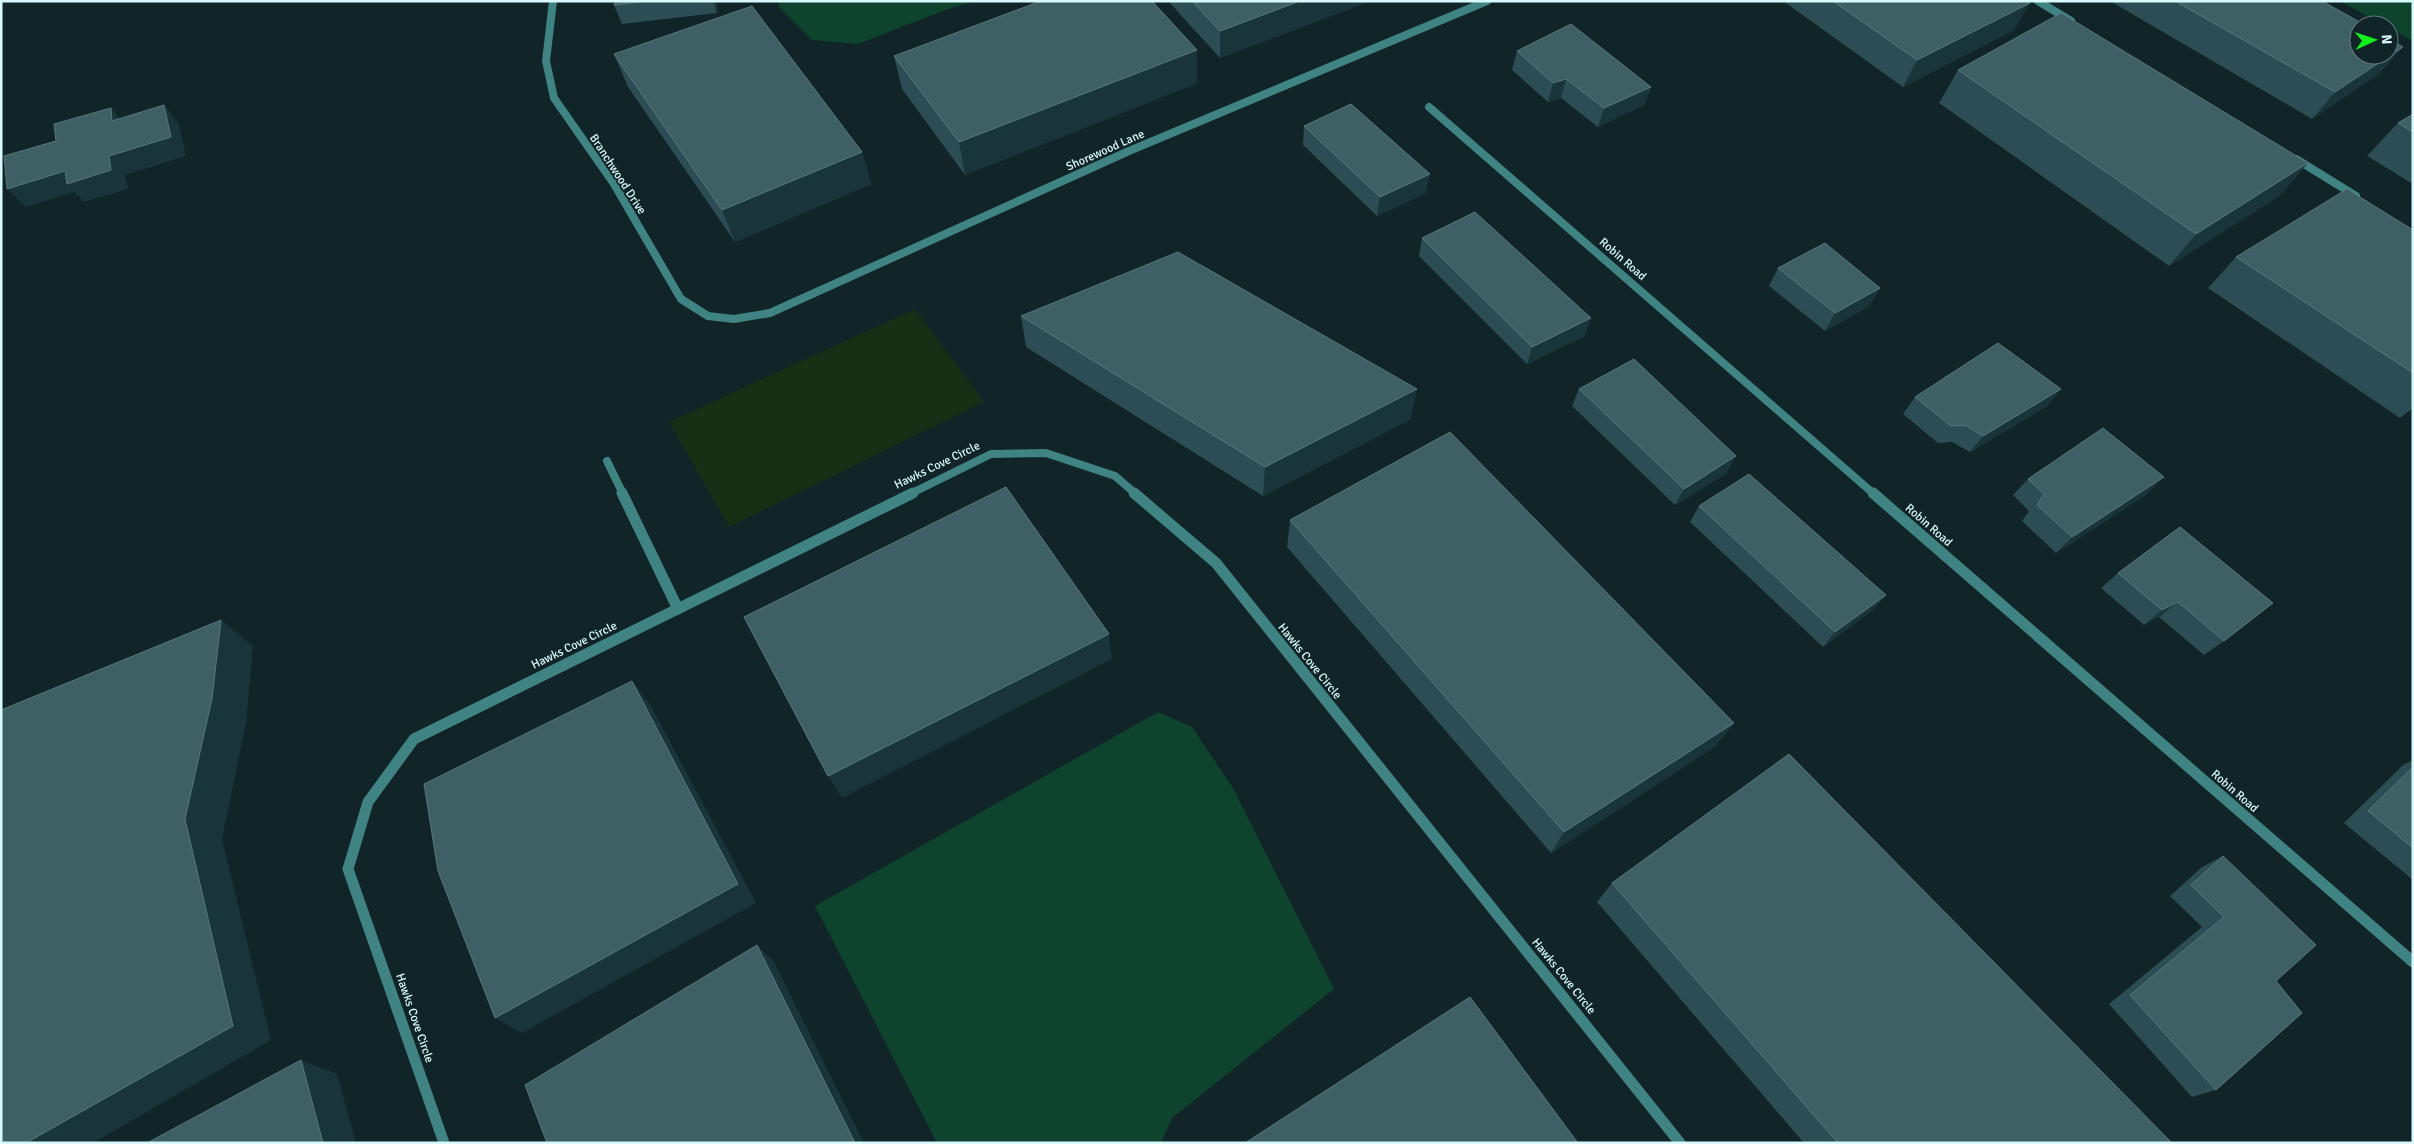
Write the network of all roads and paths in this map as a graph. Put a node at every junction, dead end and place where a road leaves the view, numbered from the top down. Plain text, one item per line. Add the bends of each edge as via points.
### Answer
1 (553, 1) edge
2 (1488, 1) edge
3 (2038, 1) edge
4 (2081, 27) edge
5 (1429, 107) dead end
6 (2285, 152) edge
7 (2362, 199) edge
8 (734, 319) joint
9 (607, 461) dead end
10 (678, 609) junction
11 (2413, 962) edge
12 (444, 1143) edge
13 (1680, 1143) edge

1 - 8 street, Branchwood Drive via 546,62 554,98 614,184 681,298 708,316
2 - 8 street, Shorewood Lane via 1129,151 770,313
3 - 4 street
5 - 11 street, Robin Road
6 - 7 street
9 - 10 street
10 - 12 street, Hawks Cove Circle via 414,739 368,802 348,869
10 - 13 street, Hawks Cove Circle via 991,454 1046,453 1115,476 1216,563

